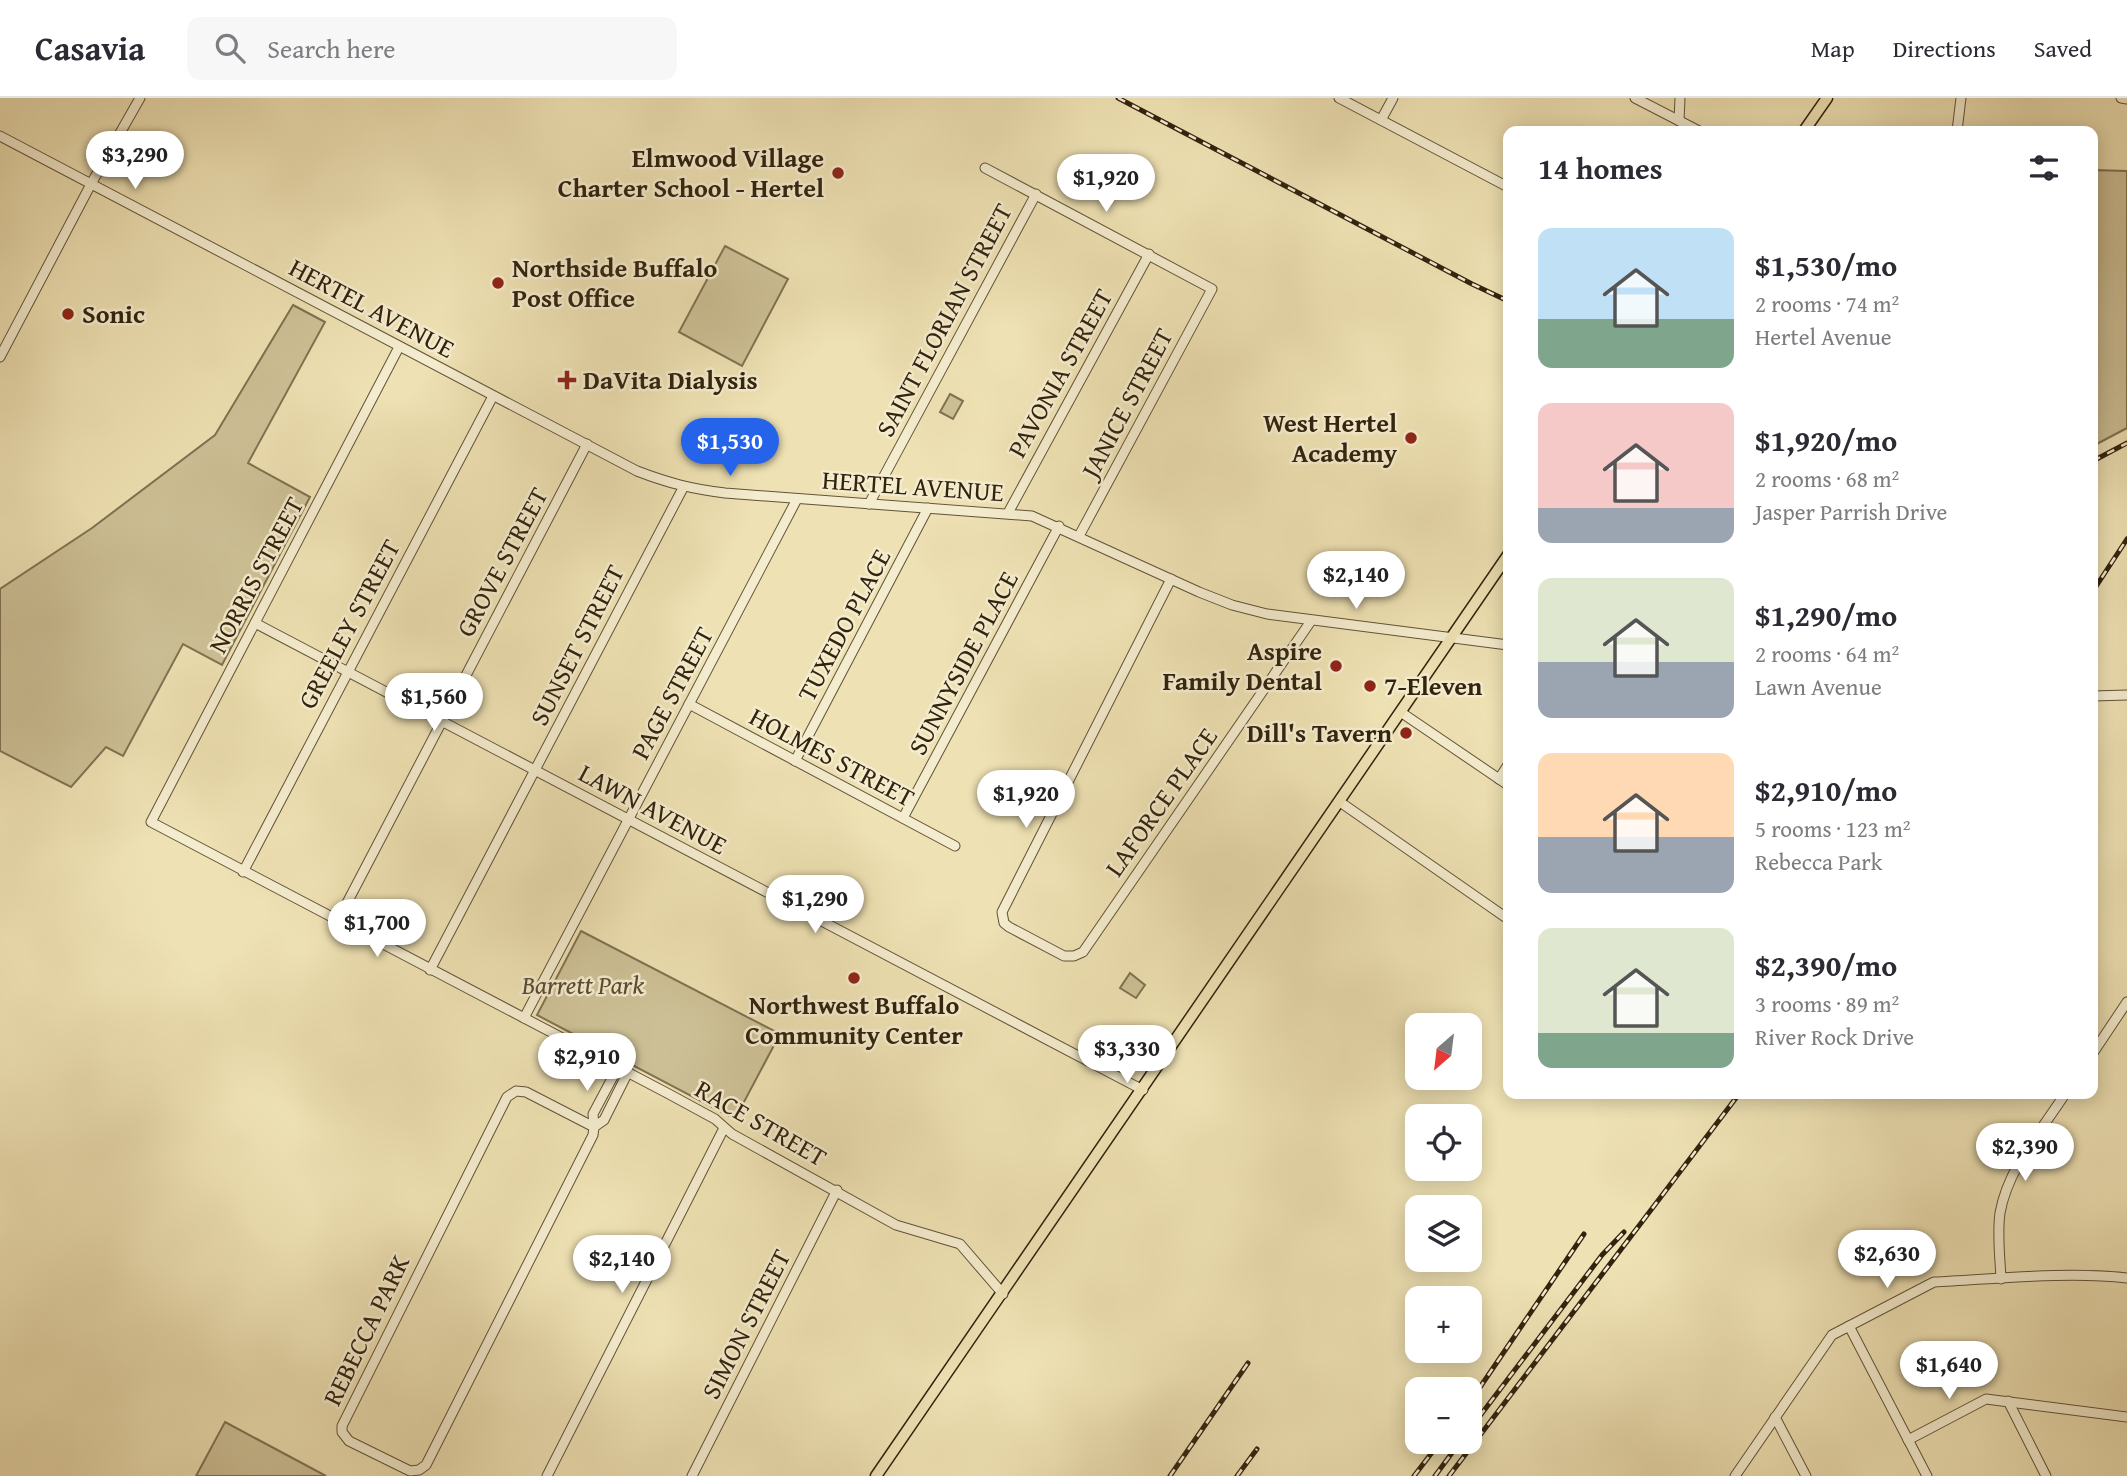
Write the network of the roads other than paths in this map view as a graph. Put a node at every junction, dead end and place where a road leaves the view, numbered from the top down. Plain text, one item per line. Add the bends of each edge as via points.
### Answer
1 (140, 98) edge
2 (1339, 98) edge
3 (1393, 98) edge
4 (1635, 98) edge
5 (1680, 98) edge
6 (1827, 98) edge
7 (1961, 98) edge
8 (2120, 98) edge
9 (2127, 99) edge
10 (1381, 120) junction
11 (1679, 121) junction
12 (1689, 126) edge
13 (1807, 126) edge
14 (1958, 126) edge
15 (0, 136) edge
16 (985, 168) dead end
17 (91, 184) junction
18 (1503, 184) edge
19 (1036, 194) junction
20 (1149, 254) junction
21 (399, 346) junction
22 (0, 358) edge
23 (493, 396) junction
24 (587, 444) junction
25 (683, 488) junction
26 (797, 499) junction
27 (869, 504) junction
28 (928, 508) junction
29 (1008, 513) junction
30 (1059, 526) junction
31 (1079, 536) junction
32 (1503, 562) edge
33 (1171, 579) junction
34 (1311, 621) junction
35 (256, 623) junction
36 (1452, 639) junction
37 (1503, 644) edge
38 (348, 671) junction
39 (2127, 695) edge
40 (2098, 696) edge
41 (690, 704) junction
42 (1402, 713) junction
43 (442, 720) junction
44 (795, 761) junction
45 (536, 770) junction
46 (1503, 773) edge
47 (1499, 779) junction
48 (1503, 782) edge
49 (1340, 803) junction
50 (903, 818) junction
51 (628, 820) junction
52 (151, 822) joint
53 (955, 846) dead end
54 (243, 872) junction
55 (1503, 916) edge
56 (337, 922) junction
57 (430, 970) junction
58 (2127, 1002) edge
59 (524, 1018) junction
60 (2098, 1046) edge
61 (618, 1067) junction
62 (628, 1072) junction
63 (1143, 1090) junction
64 (2063, 1099) edge
65 (594, 1127) junction
66 (724, 1128) junction
67 (837, 1190) junction
68 (2127, 1278) edge
69 (2001, 1279) junction
70 (1003, 1294) junction
71 (1849, 1326) junction
72 (2008, 1401) junction
73 (1776, 1417) junction
74 (2127, 1417) edge
75 (1908, 1440) junction
76 (547, 1476) edge
77 (692, 1476) edge
78 (876, 1476) edge
79 (1735, 1476) edge
80 (1806, 1476) edge
81 (1927, 1476) edge
82 (2046, 1476) edge

1 - 17 street
2 - 10 street
3 - 10 street
4 - 11 street
5 - 11 street
6 - 13 main road
7 - 14 street
8 - 9 street
10 - 18 street
11 - 12 street
15 - 17 street, HERTEL AVENUE
16 - 19 street
17 - 21 street, HERTEL AVENUE
17 - 22 street
19 - 20 street
19 - 27 street, SAINT FLORIAN STREET
20 - 29 street, PAVONIA STREET
20 - 31 street, JANICE STREET via 1212,289
21 - 23 street, HERTEL AVENUE
21 - 35 street, NORRIS STREET
23 - 24 street, HERTEL AVENUE
23 - 38 street, GREELEY STREET
24 - 25 street, HERTEL AVENUE via 637,471
24 - 43 street, GROVE STREET
25 - 26 street, HERTEL AVENUE
25 - 45 street, SUNSET STREET
26 - 27 street, HERTEL AVENUE
26 - 41 street, PAGE STREET
27 - 28 street, HERTEL AVENUE
28 - 29 street, HERTEL AVENUE
28 - 44 street, TUXEDO PLACE
29 - 30 street, HERTEL AVENUE
30 - 31 street, HERTEL AVENUE
30 - 50 street, SUNNYSIDE PLACE
31 - 33 street, HERTEL AVENUE
32 - 36 main road
33 - 34 street, HERTEL AVENUE via 1232,605
33 - 34 street, LAFORCE PLACE via 1003,908 1002,917 1009,927 1069,957 1083,952
34 - 36 street, HERTEL AVENUE
35 - 38 street, LAWN AVENUE
35 - 52 street, NORRIS STREET
36 - 37 street, HERTEL AVENUE
36 - 42 main road
38 - 43 street, LAWN AVENUE
38 - 54 street, GREELEY STREET
39 - 40 street
41 - 44 street, HOLMES STREET
41 - 51 street, PAGE STREET
42 - 47 street
42 - 49 main road
43 - 45 street, LAWN AVENUE
43 - 56 street, GROVE STREET
44 - 50 street, HOLMES STREET
45 - 51 street, LAWN AVENUE
45 - 57 street, SUNSET STREET
46 - 47 street
47 - 48 street
49 - 55 street
49 - 63 main road
50 - 53 street, HOLMES STREET
51 - 59 street, PAGE STREET
51 - 63 street, LAWN AVENUE
52 - 54 street, RACE STREET
54 - 56 street, RACE STREET
56 - 57 street, RACE STREET
57 - 59 street, RACE STREET
58 - 60 street
59 - 61 street, RACE STREET
61 - 62 street, RACE STREET
61 - 65 street, REBECCA PARK via 593,1114
62 - 65 street, REBECCA PARK via 604,1120
62 - 66 street, RACE STREET
63 - 70 main road
64 - 69 street via 2010,1178 2003,1198 1998,1231
65 - 65 street, REBECCA PARK via 426,1465 410,1471 349,1441 342,1432 344,1421 507,1097 516,1091 526,1092
66 - 67 street, RACE STREET
66 - 76 street
67 - 70 street, RACE STREET via 896,1224 960,1244
67 - 77 street, SIMON STREET
68 - 69 street
69 - 71 street via 1934,1282
70 - 78 main road
71 - 73 street via 1832,1335
71 - 75 street
72 - 74 street
72 - 75 street via 1986,1399
72 - 82 street
73 - 79 street
73 - 80 street
75 - 81 street

